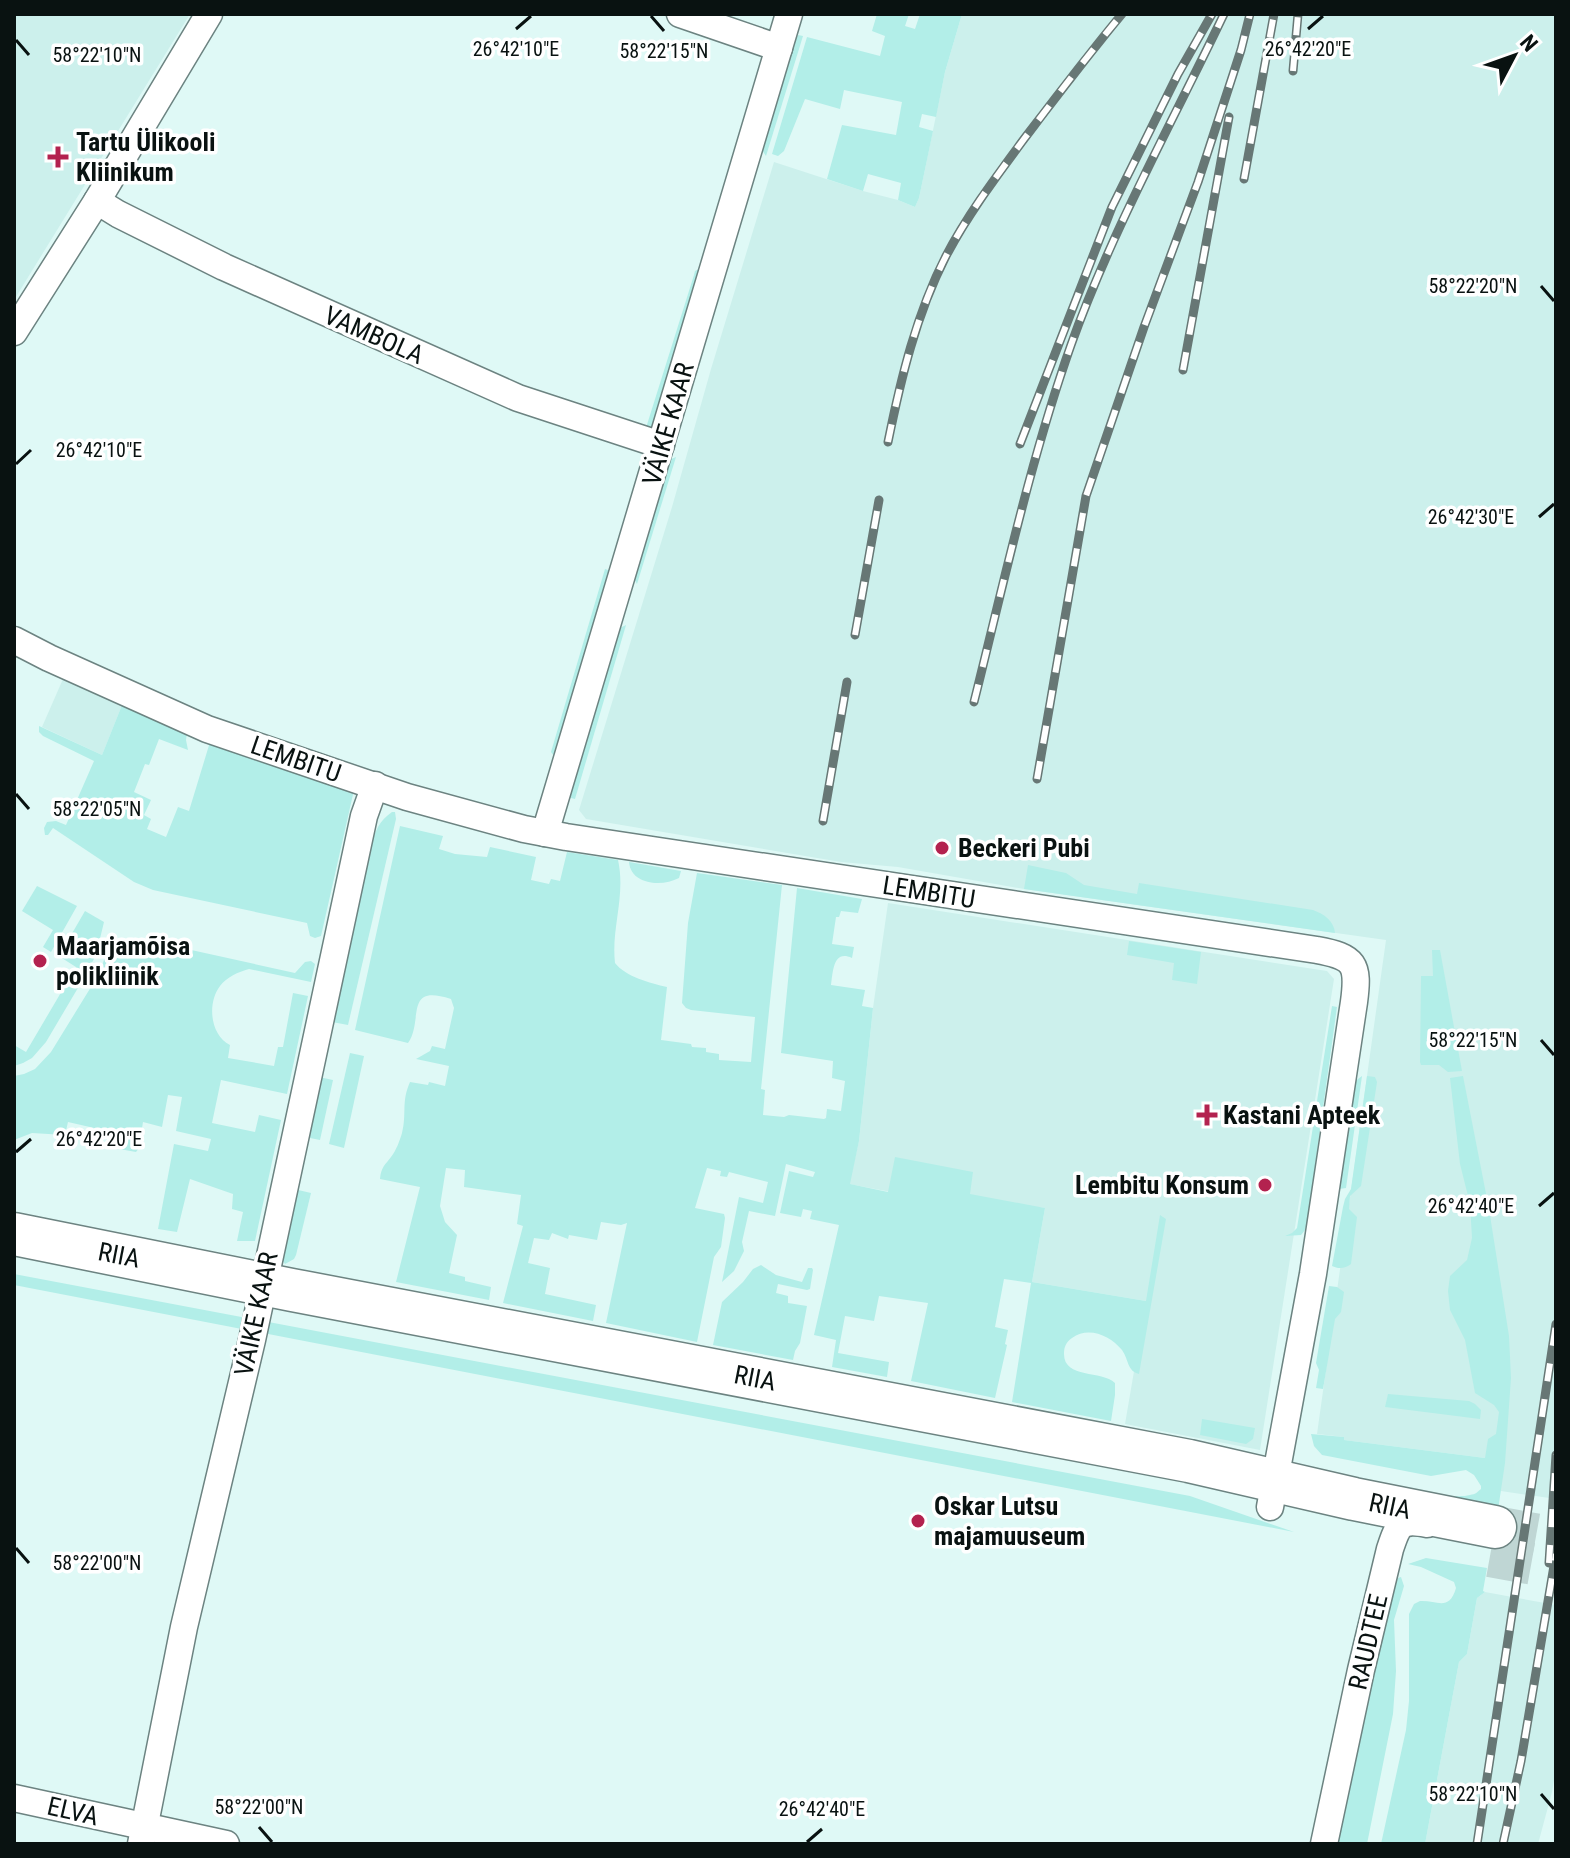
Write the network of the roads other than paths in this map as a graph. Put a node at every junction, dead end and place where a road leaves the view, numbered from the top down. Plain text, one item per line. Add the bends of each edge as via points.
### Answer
1 (209, 14) edge
2 (680, 14) edge
3 (789, 14) edge
4 (779, 48) junction
5 (97, 201) junction
6 (14, 332) edge
7 (661, 445) junction
8 (14, 640) edge
9 (375, 785) junction
10 (545, 833) junction
11 (14, 1234) edge
12 (14, 1259) edge
13 (261, 1295) junction
14 (1272, 1494) junction
15 (1395, 1535) junction
16 (14, 1798) edge
17 (142, 1835) edge
18 (226, 1844) edge
19 (1324, 1844) edge

1 - 5 street
2 - 4 street
3 - 4 street, VÄIKE KAAR
4 - 7 street, VÄIKE KAAR
5 - 6 street
5 - 7 street, VAMBOLA via 224,267 518,398
7 - 10 street, VÄIKE KAAR
8 - 9 street, LEMBITU via 207,729
9 - 10 street, LEMBITU
9 - 13 street, VÄIKE KAAR
10 - 14 street, LEMBITU via 1317,950 1350,961 1354,1002 1313,1274
11 - 13 highway, RIIA
12 - 13 highway, RIIA
13 - 14 highway, RIIA via 591,1348 1189,1461
13 - 17 street, VÄIKE KAAR
14 - 15 highway, RIIA
14 - 15 highway, RIIA via 1489,1536
15 - 19 street, RAUDTEE
16 - 17 street, ELVA
17 - 18 street, ELVA

